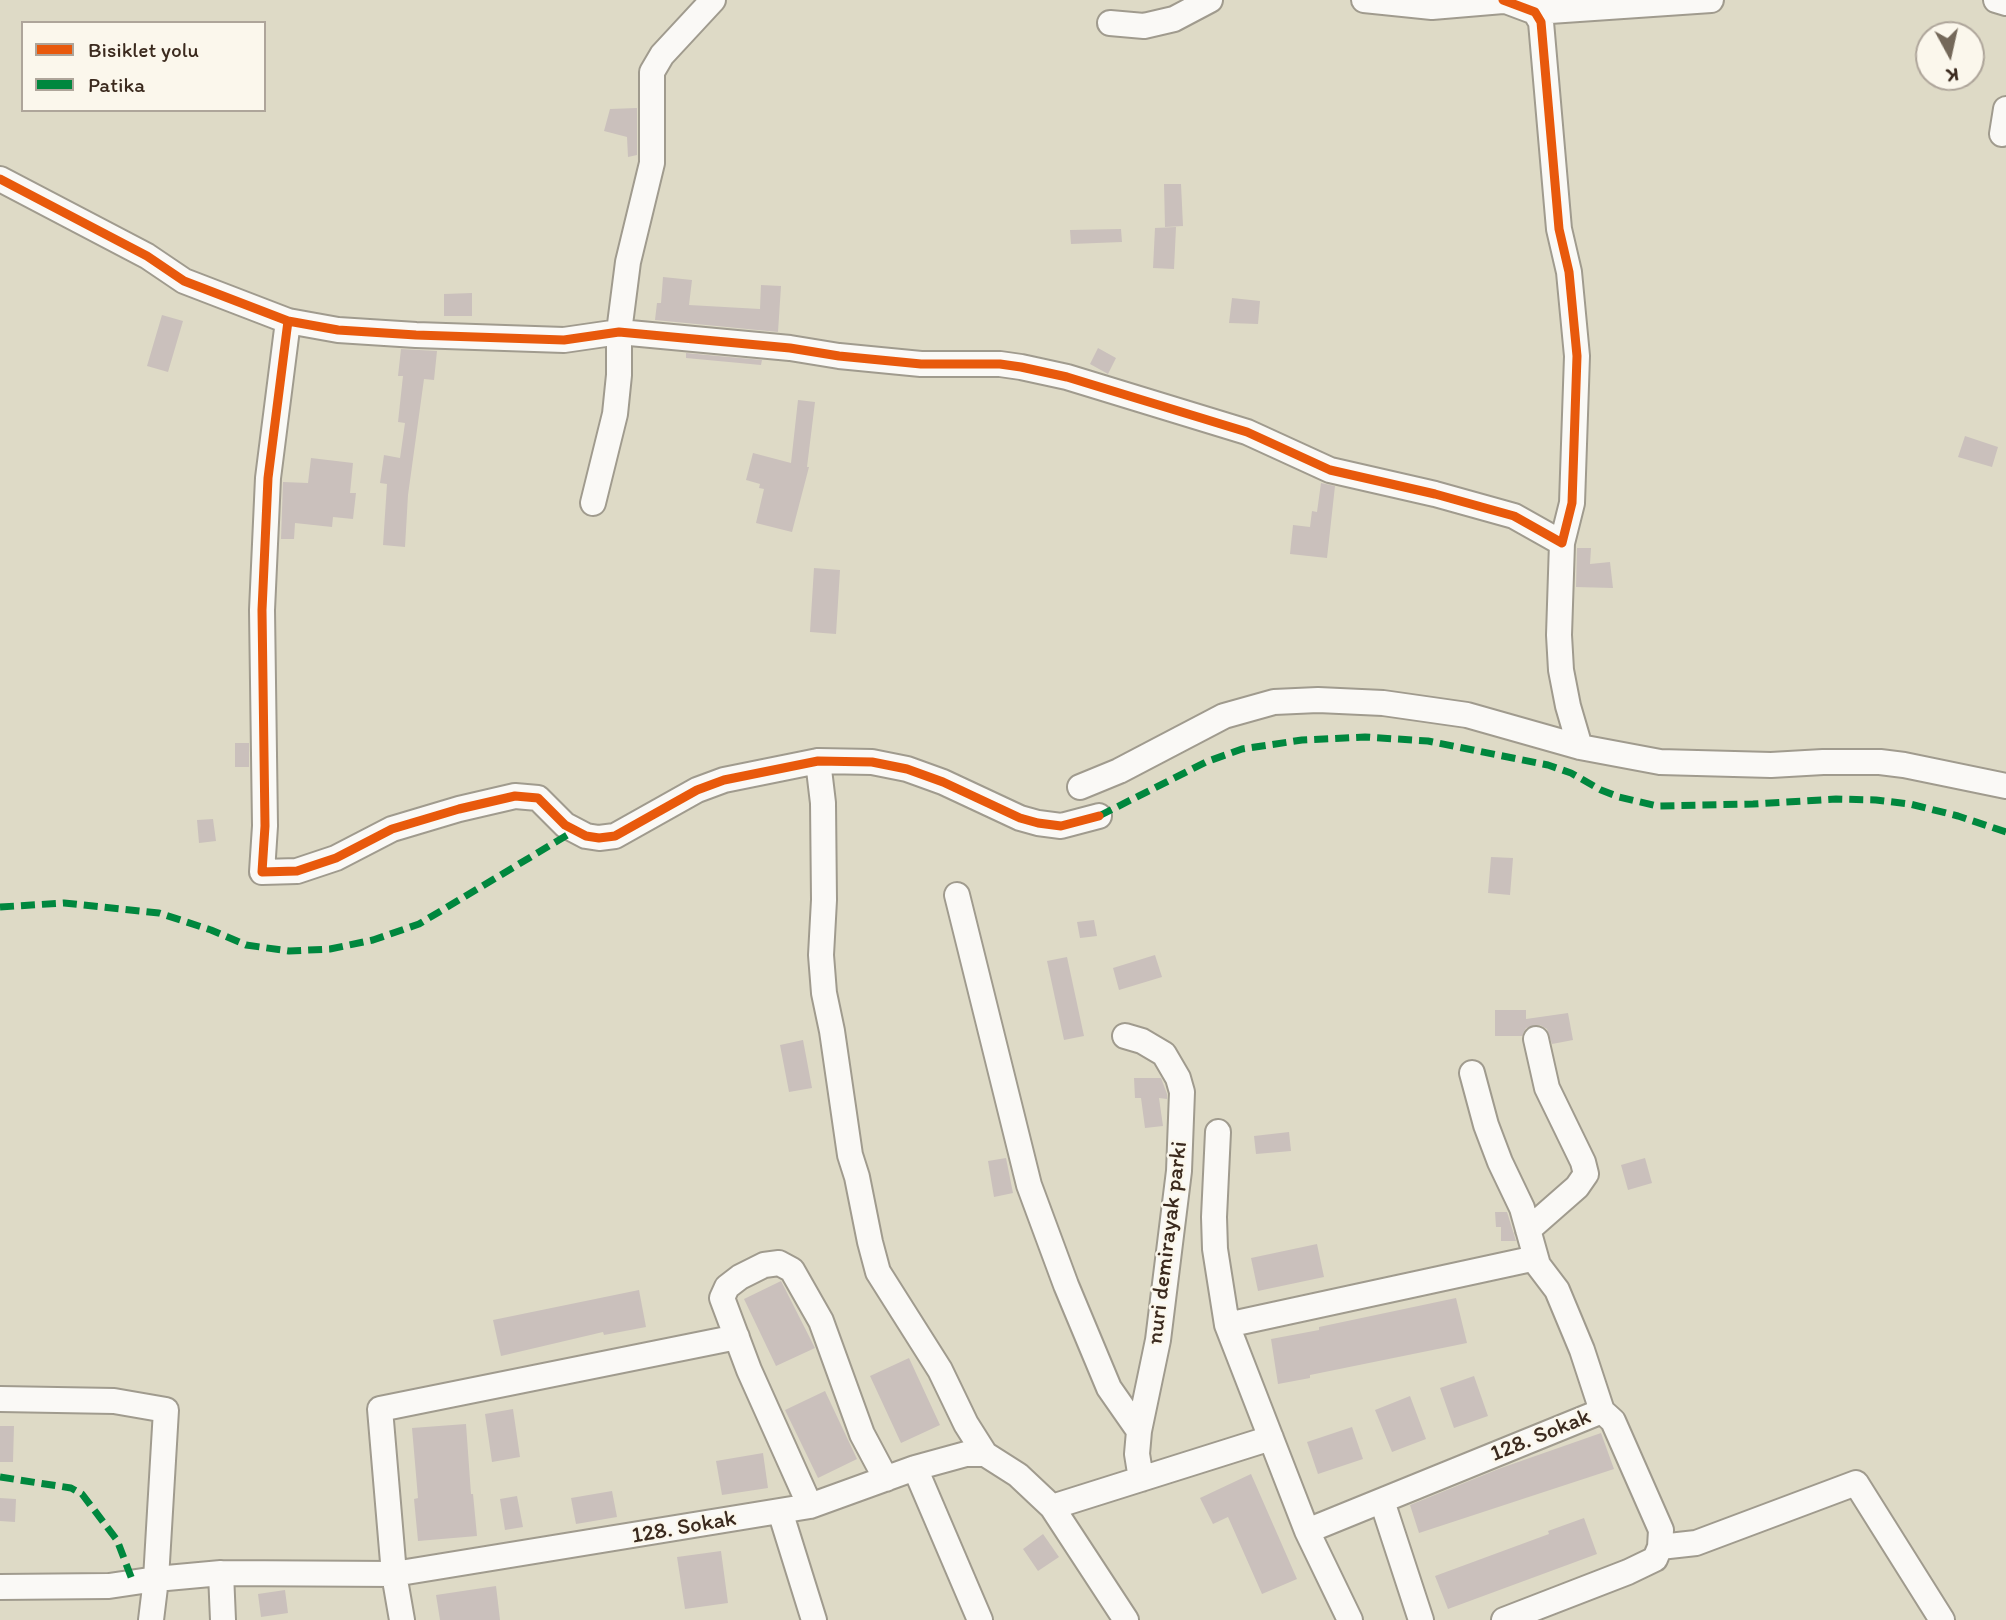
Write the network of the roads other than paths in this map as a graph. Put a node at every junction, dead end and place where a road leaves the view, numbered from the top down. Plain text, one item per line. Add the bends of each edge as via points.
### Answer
1 (713, 0) edge
2 (1210, 0) edge
3 (1364, 0) edge
4 (1503, 0) edge
5 (1710, 0) edge
6 (1996, 0) edge
7 (2006, 3) edge
8 (1535, 12) junction
9 (1110, 23) dead end
10 (2006, 109) edge
11 (2002, 134) dead end
12 (0, 179) edge
13 (288, 321) junction
14 (619, 332) junction
15 (593, 503) dead end
16 (1562, 543) junction
17 (1580, 747) junction
18 (818, 761) junction
19 (2006, 786) edge
20 (1080, 787) dead end
21 (1099, 816) dead end
22 (957, 895) dead end
23 (1125, 1037) dead end
24 (1536, 1039) dead end
25 (1472, 1073) dead end
26 (1218, 1132) dead end
27 (1528, 1230) junction
28 (1536, 1258) junction
29 (1227, 1325) junction
30 (737, 1337) junction
31 (0, 1399) edge
32 (1602, 1411) junction
33 (1139, 1431) junction
34 (1271, 1438) junction
35 (985, 1454) junction
36 (915, 1468) junction
37 (886, 1479) junction
38 (1141, 1479) junction
39 (1381, 1501) junction
40 (810, 1506) junction
41 (1052, 1507) junction
42 (780, 1511) junction
43 (1307, 1531) junction
44 (1660, 1547) junction
45 (221, 1573) junction
46 (394, 1574) junction
47 (156, 1578) junction
48 (0, 1587) edge
49 (151, 1620) edge
50 (223, 1620) edge
51 (402, 1620) edge
52 (814, 1620) edge
53 (980, 1620) edge
54 (1126, 1620) edge
55 (1350, 1620) edge
56 (1421, 1620) edge
57 (1504, 1620) edge
58 (1942, 1620) edge

1 - 14 street via 662,55 653,72 652,163 628,262
2 - 9 street via 1164,22 1144,26
3 - 4 street via 1432,7
4 - 8 street
5 - 8 street
6 - 7 street
8 - 16 street via 1541,22 1559,229 1569,272 1577,356 1572,503
10 - 11 street
12 - 13 street via 147,256 184,281
13 - 14 street via 338,330 551,340
13 - 18 street via 272,434 262,610 262,872 297,871 336,858 392,829 515,796 538,798 565,825 586,836 615,836 724,780
14 - 15 street via 615,414
14 - 16 street via 921,364 1000,363 1067,377 1247,432 1330,470 1514,516
16 - 17 street via 1560,661
17 - 19 street via 1691,765 1880,762
17 - 20 street via 1467,715 1383,703 1274,702 1224,716
18 - 21 street via 872,762 907,769 1038,823 1061,826
18 - 35 street via 823,803 824,993 850,1155 870,1242 878,1272 940,1370
22 - 33 street via 1029,1185 1109,1388
23 - 33 street, nuri demirayak parki via 1164,1054 1182,1091 1178,1184 1158,1340
24 - 27 street via 1546,1088 1586,1174
25 - 27 street via 1486,1125
26 - 29 street via 1215,1249
27 - 28 street
28 - 29 street
28 - 32 street via 1557,1290
29 - 34 street
30 - 37 street via 722,1298 727,1287 764,1265 779,1263 792,1270 821,1321 862,1434
30 - 40 street
30 - 46 street via 380,1409
31 - 47 street via 114,1401 166,1410
32 - 39 street, 128. Sokak
32 - 44 street, 128. Sokak via 1614,1421 1661,1530
33 - 38 street, nuri demirayak parki
34 - 38 street
34 - 43 street
35 - 36 street, 128. Sokak via 966,1454
35 - 41 street via 1018,1475
36 - 37 street, 128. Sokak
36 - 53 street
37 - 40 street, 128. Sokak
38 - 41 street
39 - 43 street, 128. Sokak
39 - 56 street
40 - 42 street, 128. Sokak
41 - 54 street
42 - 46 street, 128. Sokak
42 - 52 street
43 - 55 street
44 - 57 street via 1655,1559 1628,1572
44 - 58 street via 1696,1542 1856,1483
45 - 46 street, 128. Sokak
45 - 47 street, 128. Sokak
45 - 50 street
46 - 51 street
47 - 48 street, 128. Sokak via 108,1586
47 - 49 street

